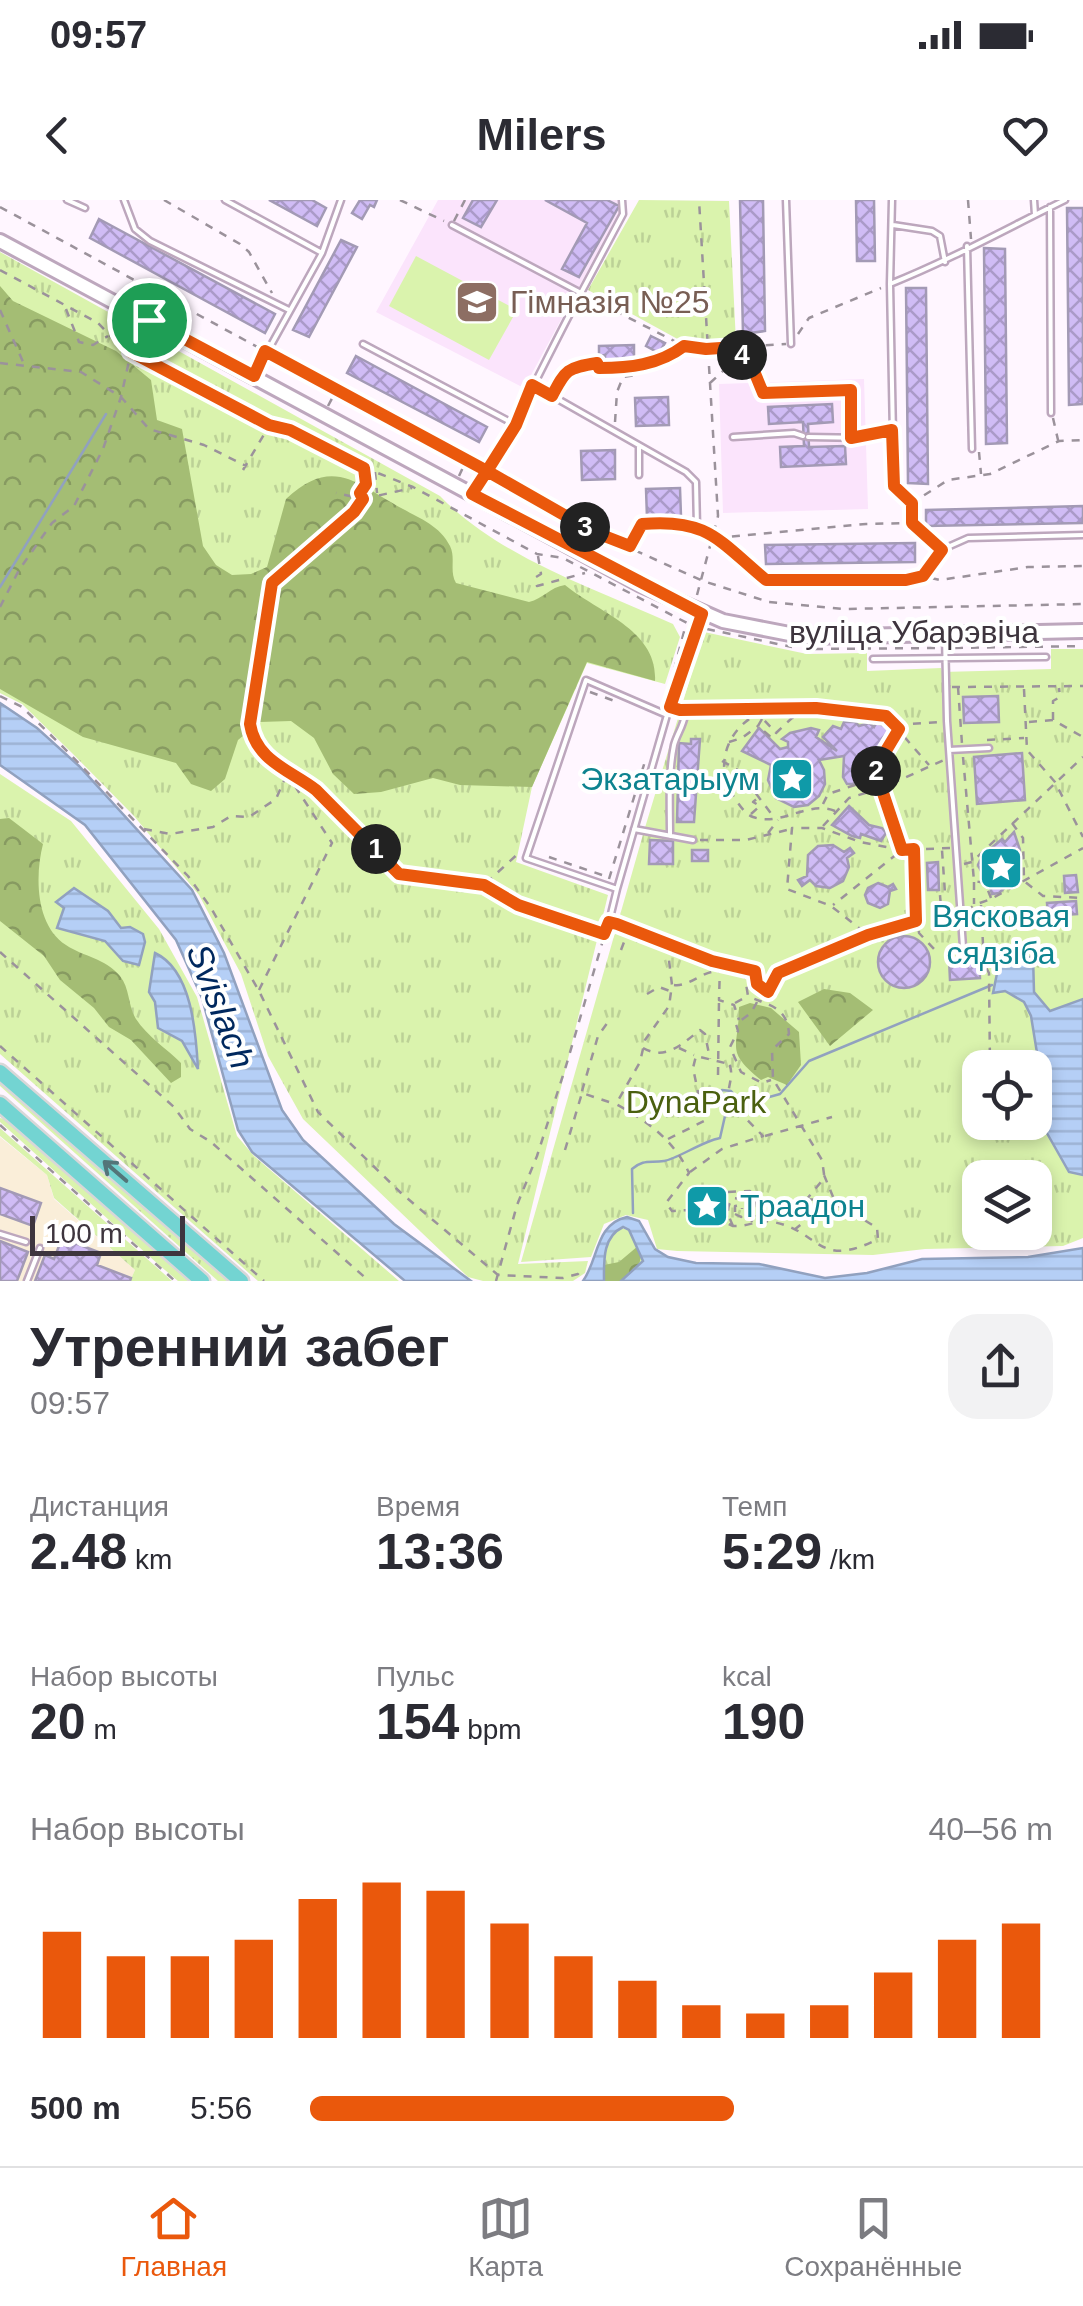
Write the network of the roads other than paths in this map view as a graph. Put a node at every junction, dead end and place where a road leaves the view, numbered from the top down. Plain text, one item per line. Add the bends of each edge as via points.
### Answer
1 (67, 200) edge
2 (124, 200) edge
3 (225, 200) edge
4 (341, 200) edge
5 (622, 200) edge
6 (786, 200) edge
7 (892, 200) edge
8 (1034, 200) edge
9 (1065, 200) edge
10 (1050, 207) junction
11 (85, 208) dead end
12 (1034, 215) junction
13 (893, 224) junction
14 (452, 225) road end
15 (0, 241) edge
16 (969, 246) junction
17 (322, 252) junction
18 (945, 262) junction
19 (890, 284) junction
20 (580, 293) junction
21 (289, 310) junction
22 (363, 344) dead end
23 (791, 344) road end
24 (597, 363) road end
25 (254, 376) junction
26 (532, 385) junction
27 (552, 396) junction
28 (1051, 413) road end
29 (516, 425) junction
30 (892, 430) junction
31 (733, 437) dead end
32 (639, 447) junction
33 (972, 449) road end
34 (639, 475) dead end
35 (894, 486) road end
36 (472, 494) junction
37 (697, 527) road end
38 (1083, 536) edge
39 (766, 580) road end
40 (693, 620) junction
41 (1083, 632) edge
42 (945, 642) junction
43 (944, 657) junction
44 (1046, 657) dead end
45 (873, 659) dead end
46 (670, 707) junction
47 (694, 710) road end
48 (668, 715) junction
49 (685, 715) dead end
50 (990, 748) dead end
51 (949, 754) junction
52 (634, 829) junction
53 (670, 836) junction
54 (693, 840) road end
55 (616, 890) junction
56 (609, 922) road end
57 (963, 947) dead end
58 (0, 1072) edge
59 (1, 1106) edge
60 (0, 1234) edge
61 (26, 1242) dead end
62 (40, 1248) dead end
63 (27, 1281) edge
64 (202, 1281) edge
65 (241, 1281) edge

1 - 11 lane
2 - 21 lane via 135,229 150,241
3 - 17 lane
4 - 17 lane
5 - 20 lane via 623,214
6 - 23 lane
7 - 13 lane
8 - 12 lane
9 - 10 lane
10 - 12 lane
10 - 28 lane
12 - 16 lane
13 - 18 lane via 940,236
13 - 19 lane
14 - 20 lane
15 - 25 main road, вуліца Убарэвіча
16 - 18 lane
16 - 33 lane
17 - 21 lane
18 - 19 lane
19 - 30 lane
20 - 26 lane
21 - 25 lane
22 - 29 lane
24 - 27 lane via 564,372
25 - 36 main road, вуліца Убарэвіча
26 - 27 lane
26 - 29 lane
27 - 32 lane
29 - 36 lane
30 - 31 lane via 851,438
30 - 35 lane
32 - 34 lane
32 - 37 lane via 696,482
36 - 40 main road, вуліца Убарэвіча
38 - 39 lane via 968,538 942,550 923,576 906,580
40 - 42 main road, вуліца Убарэвіча via 806,637
40 - 46 lane
41 - 42 main road, вуліца Убарэвіча
42 - 43 lane
43 - 44 lane
43 - 45 lane
43 - 51 lane
46 - 47 lane
46 - 48 lane
48 - 52 lane
48 - 55 lane via 586,680 527,849 526,858
49 - 53 lane via 671,771
50 - 51 lane
51 - 57 lane
52 - 53 lane
52 - 55 lane
53 - 54 lane
55 - 56 lane
65 -> 58 main road
59 - 64 main road
60 - 61 lane
62 - 63 lane

